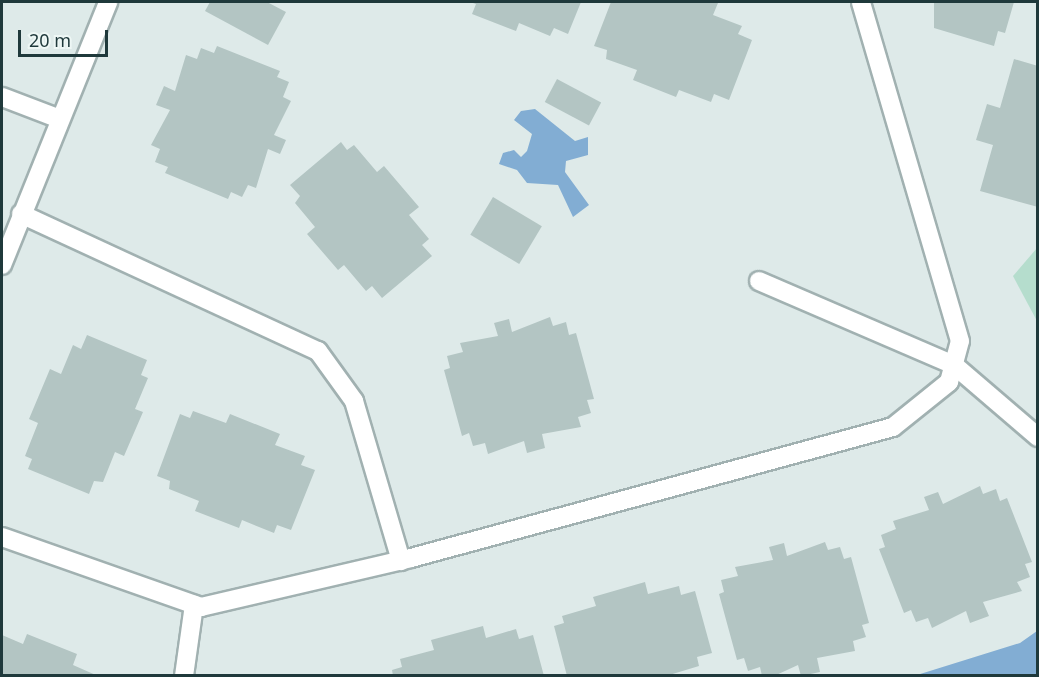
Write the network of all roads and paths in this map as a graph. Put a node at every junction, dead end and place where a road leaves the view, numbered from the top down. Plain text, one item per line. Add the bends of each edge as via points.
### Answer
1 (108, 2) edge
2 (861, 2) edge
3 (2, 97) edge
4 (60, 119) junction
5 (21, 214) junction
6 (2, 265) edge
7 (759, 281) dead end
8 (954, 365) junction
9 (1038, 437) edge
10 (2, 537) edge
11 (401, 561) junction
12 (194, 605) junction
13 (184, 675) edge

1 - 4 lane
2 - 8 lane via 960,341
3 - 4 lane
4 - 5 lane
5 - 6 lane
5 - 11 lane via 318,351 354,401
7 - 8 lane
8 - 9 lane
8 - 11 lane via 950,382 893,427
10 - 12 lane
11 - 12 lane
12 - 13 lane

